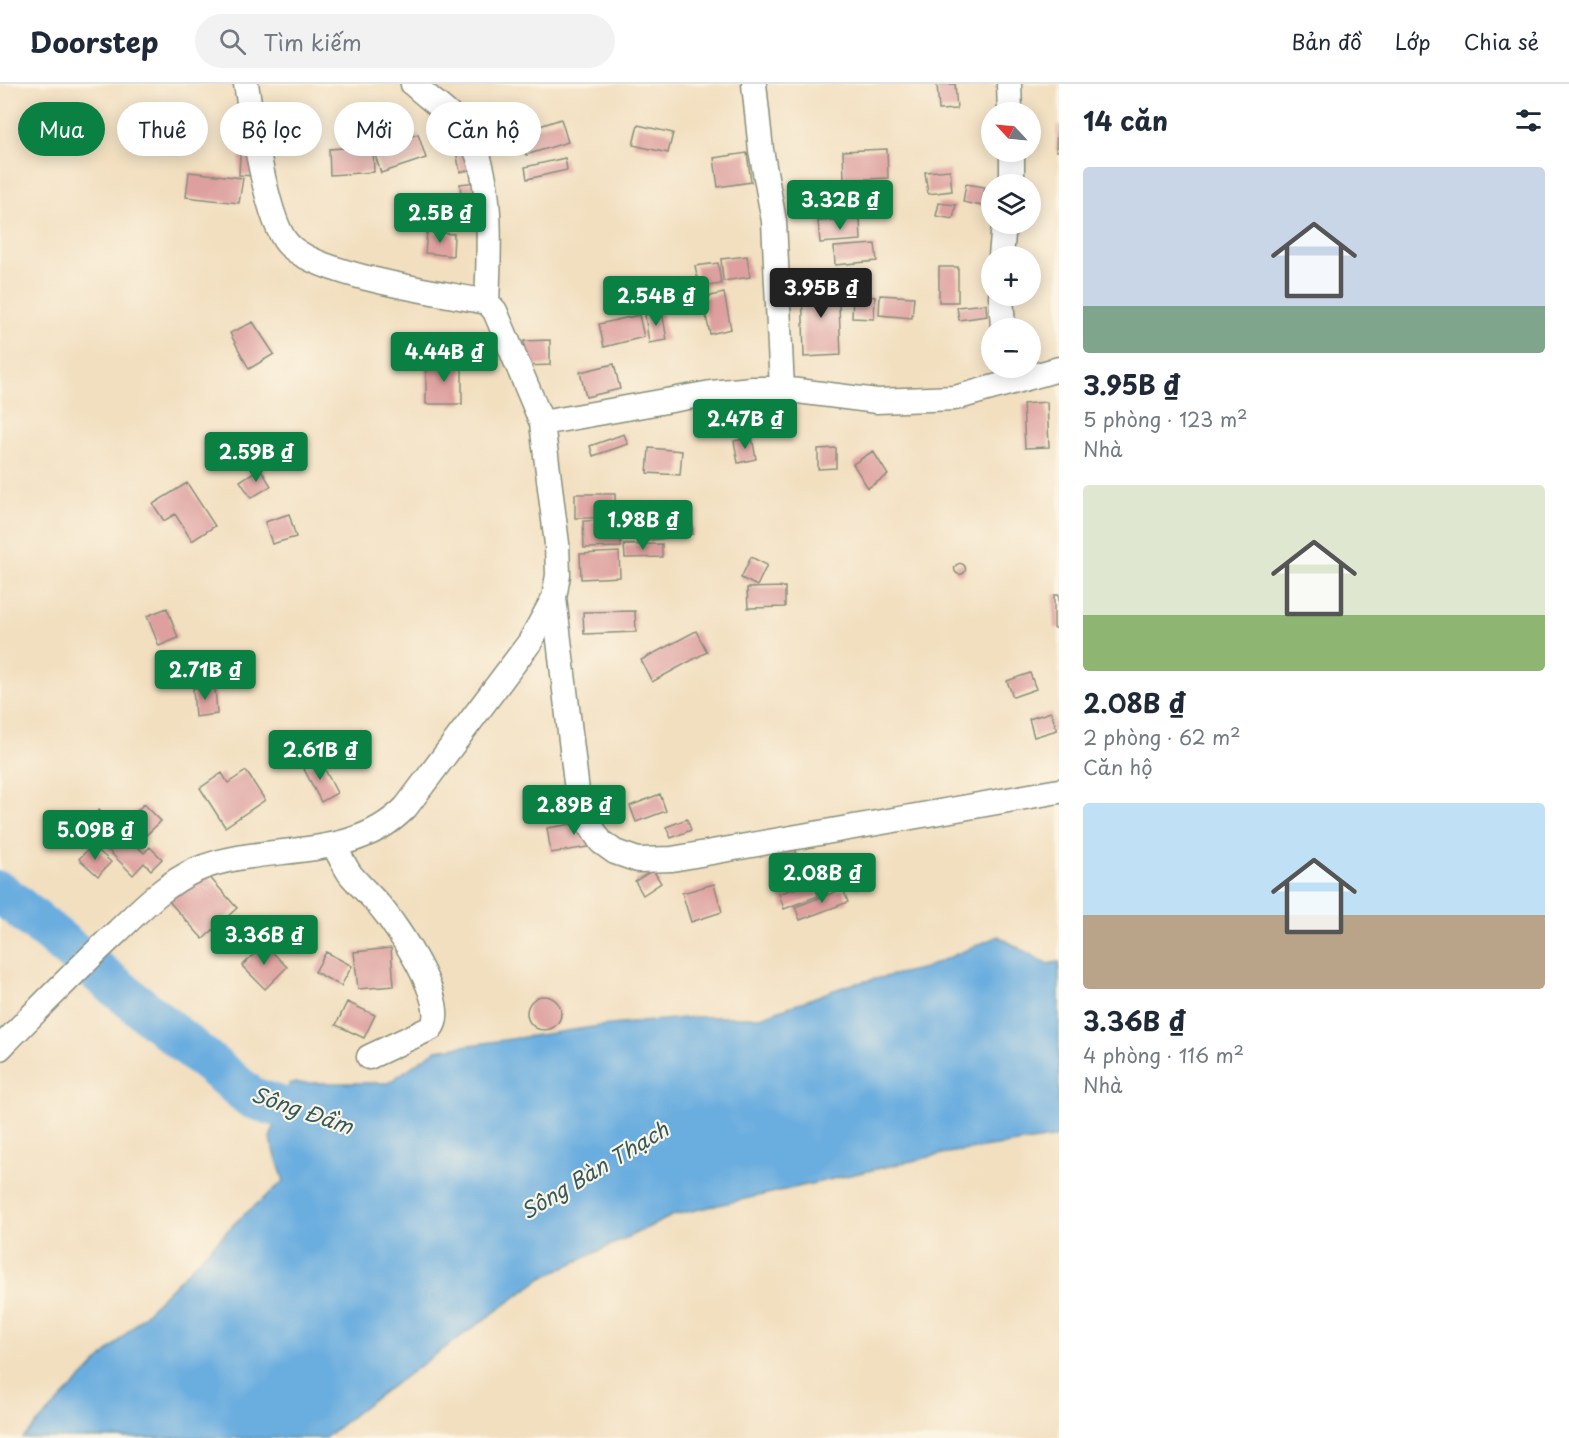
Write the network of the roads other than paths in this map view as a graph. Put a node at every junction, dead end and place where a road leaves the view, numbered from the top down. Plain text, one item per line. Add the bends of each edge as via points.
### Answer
1 (246, 84) edge
2 (413, 84) edge
3 (753, 84) edge
4 (1009, 84) edge
5 (1010, 102) edge
6 (487, 302) junction
7 (1059, 369) edge
8 (1041, 371) edge
9 (999, 378) edge
10 (782, 389) junction
11 (542, 423) junction
12 (554, 598) junction
13 (1059, 791) edge
14 (334, 845) junction
15 (7, 1040) edge
16 (369, 1057) dead end

1 - 6 street via 255,140 278,230 288,245 333,268
2 - 6 street via 462,128 477,156 489,238
3 - 10 street via 774,221
4 - 5 street
6 - 11 street via 502,324
7 - 8 street
9 - 10 street via 955,398 932,400 877,401
10 - 11 street via 711,393
11 - 12 street via 557,544
12 - 13 street via 579,808 601,842 615,852 638,860 672,859
12 - 14 street via 530,642 406,807 392,822
14 - 15 street via 217,862 193,871 143,907
14 - 16 street via 348,871 406,943 437,1009 437,1022 431,1028

